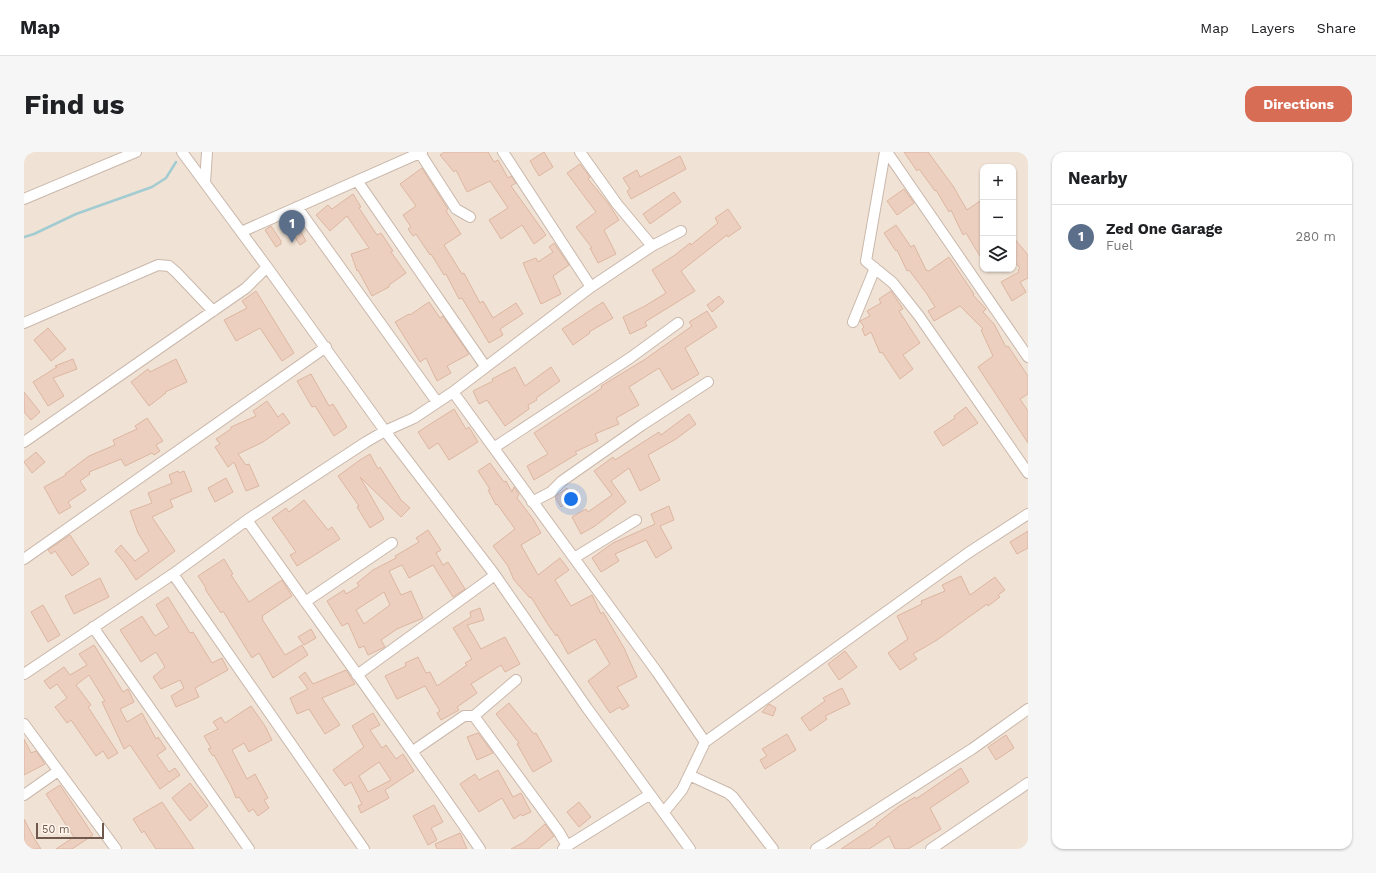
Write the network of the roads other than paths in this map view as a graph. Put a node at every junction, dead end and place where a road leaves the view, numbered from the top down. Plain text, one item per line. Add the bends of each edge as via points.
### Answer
1 (136, 152) edge
2 (182, 152) edge
3 (207, 152) edge
4 (503, 152) edge
5 (580, 152) edge
6 (886, 152) edge
7 (421, 153) edge
8 (358, 182) junction
9 (205, 183) junction
10 (24, 199) edge
11 (297, 207) junction
12 (470, 217) dead end
13 (681, 231) dead end
14 (241, 232) junction
15 (652, 246) junction
16 (267, 267) junction
17 (875, 268) junction
18 (591, 288) junction
19 (212, 311) junction
20 (853, 322) dead end
21 (678, 323) dead end
22 (24, 324) edge
23 (326, 347) junction
24 (1028, 357) edge
25 (485, 366) junction
26 (708, 382) dead end
27 (453, 392) junction
28 (437, 402) junction
29 (385, 431) junction
30 (24, 442) edge
31 (495, 447) junction
32 (1028, 473) edge
33 (532, 502) junction
34 (1028, 514) edge
35 (247, 520) junction
36 (636, 520) dead end
37 (392, 543) dead end
38 (574, 558) junction
39 (24, 559) edge
40 (173, 574) junction
41 (495, 575) junction
42 (305, 602) junction
43 (93, 627) junction
44 (24, 674) edge
45 (357, 675) junction
46 (516, 680) dead end
47 (1028, 709) edge
48 (474, 716) junction
49 (24, 724) edge
50 (705, 742) junction
51 (413, 751) junction
52 (58, 771) junction
53 (689, 775) junction
54 (1028, 783) edge
55 (24, 795) edge
56 (649, 795) junction
57 (664, 812) junction
58 (565, 847) edge
59 (116, 849) edge
60 (249, 849) edge
61 (364, 849) edge
62 (480, 849) edge
63 (690, 849) edge
64 (773, 849) edge
65 (816, 849) edge
66 (931, 849) edge

1 - 10 street
2 - 9 street
3 - 9 street
4 - 18 street
5 - 15 street via 617,204
6 - 17 street via 866,258 868,264
6 - 24 street
7 - 8 street
7 - 12 street via 456,209
8 - 11 street
8 - 25 street
9 - 14 street
11 - 14 street
11 - 28 street
13 - 15 street
14 - 16 street
15 - 18 street
16 - 19 street via 246,288
16 - 23 street
17 - 20 street
17 - 32 street via 893,283 919,316
18 - 25 street
19 - 22 street via 169,266 158,265
19 - 30 street
21 - 31 street via 630,358
23 - 29 street
23 - 39 street
25 - 27 street
26 - 33 street via 562,481 551,492
27 - 28 street
27 - 31 street
28 - 29 street via 414,418
29 - 35 street
29 - 41 street
31 - 33 street
33 - 38 street
34 - 50 street via 968,553
35 - 40 street
35 - 42 street
36 - 38 street
37 - 42 street
38 - 50 street
40 - 43 street
40 - 61 street
41 - 45 street
41 - 56 street
42 - 45 street
43 - 44 street
43 - 60 street
45 - 51 street
46 - 48 street
47 - 65 street via 972,749
48 - 51 street via 464,716
48 - 58 street via 559,832
49 - 52 street
50 - 53 street
51 - 62 street
52 - 55 street
52 - 59 street
53 - 57 street via 682,790
53 - 64 street via 733,797
54 - 66 street
56 - 57 street
56 - 58 street
57 - 63 street

